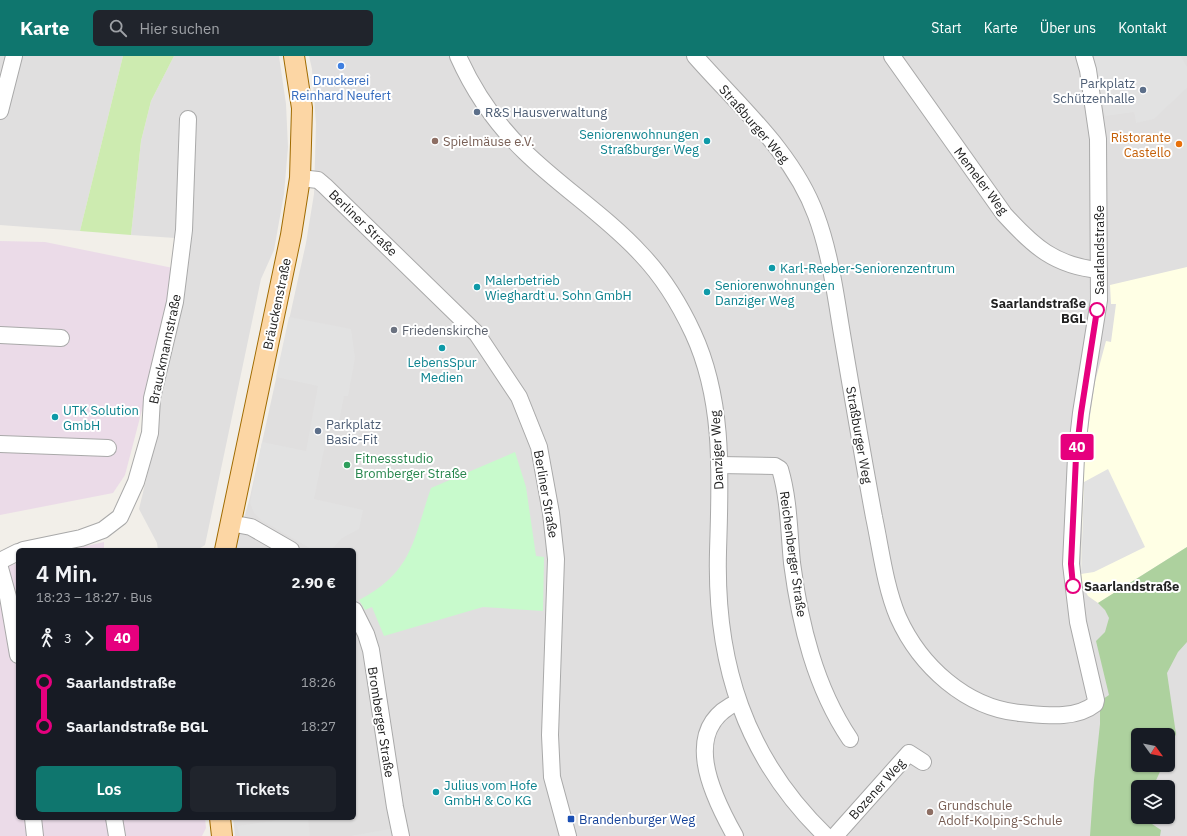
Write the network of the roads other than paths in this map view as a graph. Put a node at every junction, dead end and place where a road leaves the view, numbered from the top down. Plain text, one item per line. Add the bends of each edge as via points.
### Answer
1 (14, 56) edge
2 (294, 56) edge
3 (458, 56) edge
4 (695, 56) edge
5 (892, 56) edge
6 (1084, 56) edge
7 (0, 111) edge
8 (188, 119) dead end
9 (300, 178) junction
10 (1099, 270) junction
11 (0, 335) edge
12 (61, 338) dead end
13 (0, 444) edge
14 (108, 448) dead end
15 (719, 465) junction
16 (230, 523) junction
17 (33, 548) edge
18 (225, 548) edge
19 (288, 548) edge
20 (16, 553) edge
21 (0, 561) edge
22 (0, 568) edge
23 (356, 614) edge
24 (16, 643) edge
25 (738, 702) junction
26 (1095, 704) joint
27 (850, 738) dead end
28 (922, 762) dead end
29 (33, 820) edge
30 (114, 820) edge
31 (220, 820) edge
32 (35, 836) edge
33 (117, 836) edge
34 (222, 836) edge
35 (402, 836) edge
36 (568, 836) edge
37 (735, 836) edge
38 (826, 836) edge
39 (835, 836) edge

1 - 7 street
2 - 9 main road, Bräuckenstraße via 302,108
3 - 15 street, Danziger Weg via 472,86 503,129 524,152 642,255 668,288 694,334 710,381 718,429
4 - 26 street, Straßburger Weg via 766,134 790,165 817,216 829,263 888,585 899,618 911,640 947,682 985,704 1008,712 1047,715 1081,711
5 - 10 street, Memeler Weg via 1004,214 1022,234 1056,259 1078,268
6 - 10 street, Saarlandstraße via 1098,139
8 - 17 street, Brauckmannstraße via 184,230 175,302 152,398 150,433 136,482 120,517 103,530 81,538
9 - 16 main road, Bräuckenstraße via 291,235
9 - 36 street, Berliner Straße via 318,180 325,186 473,329 519,397 540,451 552,513 556,567 550,735 552,777
10 - 26 street, Saarlandstraße via 1096,324 1083,397 1076,457 1071,564 1078,622
11 - 12 street
13 - 14 street
15 - 25 street, Danziger Weg via 719,604 722,640
15 - 27 street, Reichenberger Straße via 775,466 780,469 792,564 804,626 825,695
16 - 18 main road, Bräuckenstraße
16 - 19 street via 251,527
20 - 21 street
22 - 24 street
23 - 35 street, Bromberger Straße via 366,634 370,650
25 - 37 street via 718,716 706,734 703,747 718,804
25 - 38 street, Danziger Weg via 752,736 776,778
28 - 39 street, Bozener Weg via 909,753
29 - 32 street
30 - 33 street
31 - 34 main road

